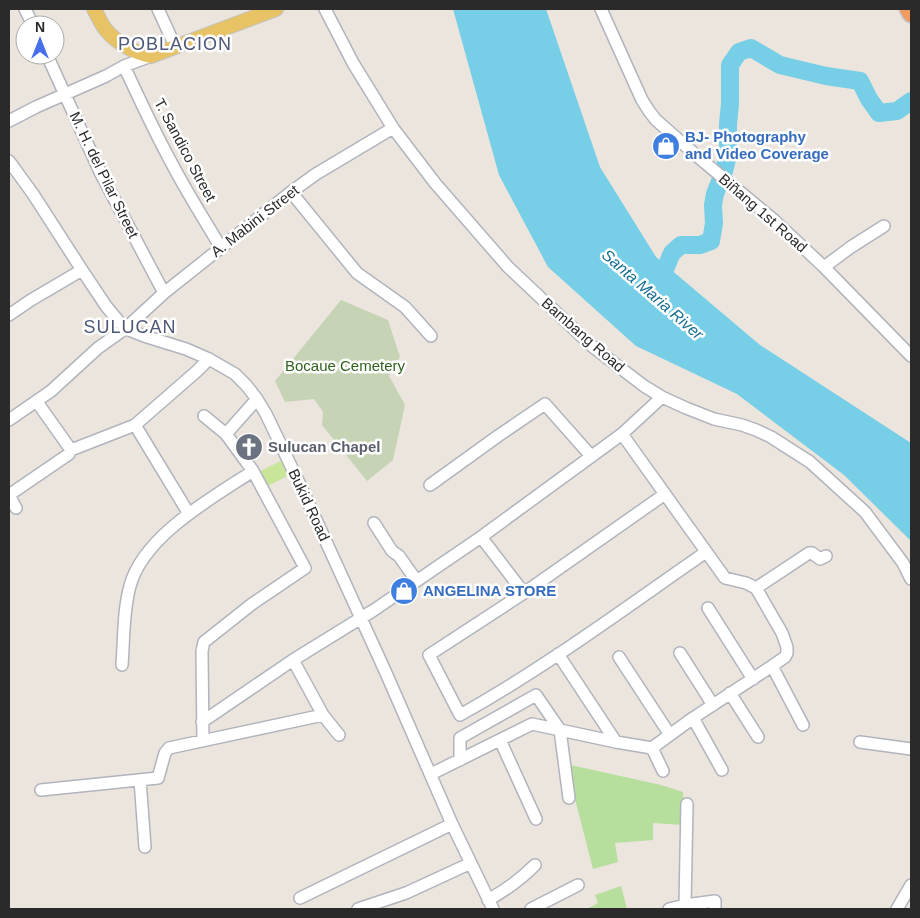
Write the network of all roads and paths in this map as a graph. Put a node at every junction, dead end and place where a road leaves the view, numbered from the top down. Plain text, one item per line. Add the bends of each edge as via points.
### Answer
1 (94, 9) edge
2 (158, 9) edge
3 (276, 9) edge
4 (325, 9) edge
5 (601, 9) edge
6 (908, 9) edge
7 (911, 14) edge
8 (175, 46) junction
9 (151, 56) junction
10 (52, 65) edge
11 (124, 66) junction
12 (65, 94) junction
13 (9, 121) edge
14 (393, 128) junction
15 (9, 161) edge
16 (291, 192) junction
17 (884, 226) dead end
18 (221, 248) junction
19 (824, 267) junction
20 (82, 270) junction
21 (164, 293) junction
22 (9, 315) edge
23 (126, 328) junction
24 (431, 336) dead end
25 (911, 356) edge
26 (209, 359) junction
27 (662, 397) junction
28 (257, 399) junction
29 (37, 402) junction
30 (204, 416) dead end
31 (9, 420) edge
32 (135, 425) junction
33 (226, 434) junction
34 (622, 434) junction
35 (71, 450) junction
36 (591, 456) junction
37 (253, 471) junction
38 (430, 485) dead end
39 (665, 494) junction
40 (16, 508) dead end
41 (189, 514) junction
42 (374, 523) dead end
43 (481, 536) junction
44 (706, 552) junction
45 (826, 556) dead end
46 (911, 579) edge
47 (416, 580) junction
48 (756, 588) junction
49 (524, 593) junction
50 (708, 608) dead end
51 (366, 615) junction
52 (680, 653) dead end
53 (558, 654) junction
54 (619, 657) dead end
55 (293, 660) junction
56 (122, 665) dead end
57 (772, 666) junction
58 (752, 679) junction
59 (730, 693) junction
60 (490, 698) junction
61 (714, 705) junction
62 (323, 715) junction
63 (500, 715) junction
64 (693, 718) junction
65 (202, 722) junction
66 (803, 725) dead end
67 (560, 730) junction
68 (339, 735) dead end
69 (670, 735) junction
70 (758, 737) dead end
71 (500, 740) junction
72 (203, 741) junction
73 (616, 742) junction
74 (860, 742) dead end
75 (652, 748) junction
76 (911, 749) edge
77 (460, 760) junction
78 (438, 770) junction
79 (722, 770) dead end
80 (663, 771) dead end
81 (140, 780) junction
82 (41, 790) dead end
83 (569, 798) dead end
84 (687, 804) dead end
85 (536, 819) dead end
86 (452, 824) junction
87 (145, 847) dead end
88 (471, 863) junction
89 (535, 865) dead end
90 (578, 885) dead end
91 (911, 885) edge
92 (300, 898) dead end
93 (494, 900) edge
94 (685, 905) junction
95 (358, 909) edge
96 (532, 909) edge
97 (669, 909) edge
98 (716, 909) edge
99 (897, 909) edge

1 - 9 main road via 105,29 119,43
2 - 8 street
3 - 8 main road
4 - 14 street, Bambang Road
5 - 19 street, Biñang 1st Road via 642,100 656,120
6 - 7 highway
8 - 9 main road
9 - 11 street
10 - 12 street, M. H. del Pilar Street
11 - 12 street
11 - 18 street, T. Sandico Street via 171,163
12 - 13 street
12 - 21 street, M. H. del Pilar Street via 102,174
14 - 16 street, A. Mabini Street via 324,168
14 - 27 street, Bambang Road via 508,268 593,347
15 - 20 street, Bukid Road
16 - 18 street, A. Mabini Street
16 - 24 street via 357,273 404,307
17 - 19 street
18 - 21 street, A. Mabini Street
19 - 25 street, Biñang 1st Road
20 - 22 street
20 - 23 street, Bukid Road via 106,306
21 - 23 street, A. Mabini Street
23 - 26 street, Bukid Road
23 - 29 street, A. Mabini Street via 98,348
26 - 28 street, Bukid Road via 235,374
26 - 32 street
27 - 34 street
27 - 46 street, Bambang Road via 714,419 756,430 810,462 865,512
28 - 33 street
28 - 51 street, Bukid Road
29 - 31 street, A. Mabini Street
29 - 35 street
30 - 33 street
32 - 35 street
32 - 41 street
33 - 37 street
34 - 36 street
34 - 39 street
35 - 40 street via 9,495
36 - 38 street via 546,404
36 - 43 street
37 - 41 street
37 - 65 street via 305,568 204,642
39 - 44 street
39 - 49 street
41 - 56 street via 154,544 130,584 125,608
42 - 47 street
43 - 47 street
43 - 49 street
44 - 48 street via 725,578
44 - 53 street
45 - 48 street via 820,559 809,554
47 - 51 street
48 - 57 street via 787,647 784,657
49 - 60 street via 429,655 460,715
50 - 58 street
51 - 55 street
51 - 78 street, Bukid Road via 386,672
52 - 61 street
53 - 60 street
53 - 73 street
54 - 69 street
55 - 62 street
55 - 65 street
57 - 58 street
57 - 66 street
58 - 59 street
59 - 61 street
59 - 70 street
60 - 63 street
61 - 64 street
62 - 68 street
62 - 72 street
63 - 67 street via 536,695
63 - 77 street via 460,738
64 - 69 street
64 - 79 street
65 - 72 street
67 - 71 street via 532,724
67 - 73 street
67 - 83 street
69 - 75 street
71 - 77 street
71 - 85 street
72 - 81 street via 169,748 158,778
73 - 75 street
74 - 76 street
75 - 80 street
77 - 78 street
78 - 86 street, Bukid Road
81 - 82 street
81 - 87 street
84 - 94 street
86 - 88 street, Bukid Road
86 - 92 street
88 - 93 street, Bukid Road
88 - 95 street via 406,893
89 - 93 street
90 - 96 street
91 - 99 street
94 - 97 street
94 - 98 street via 715,901

